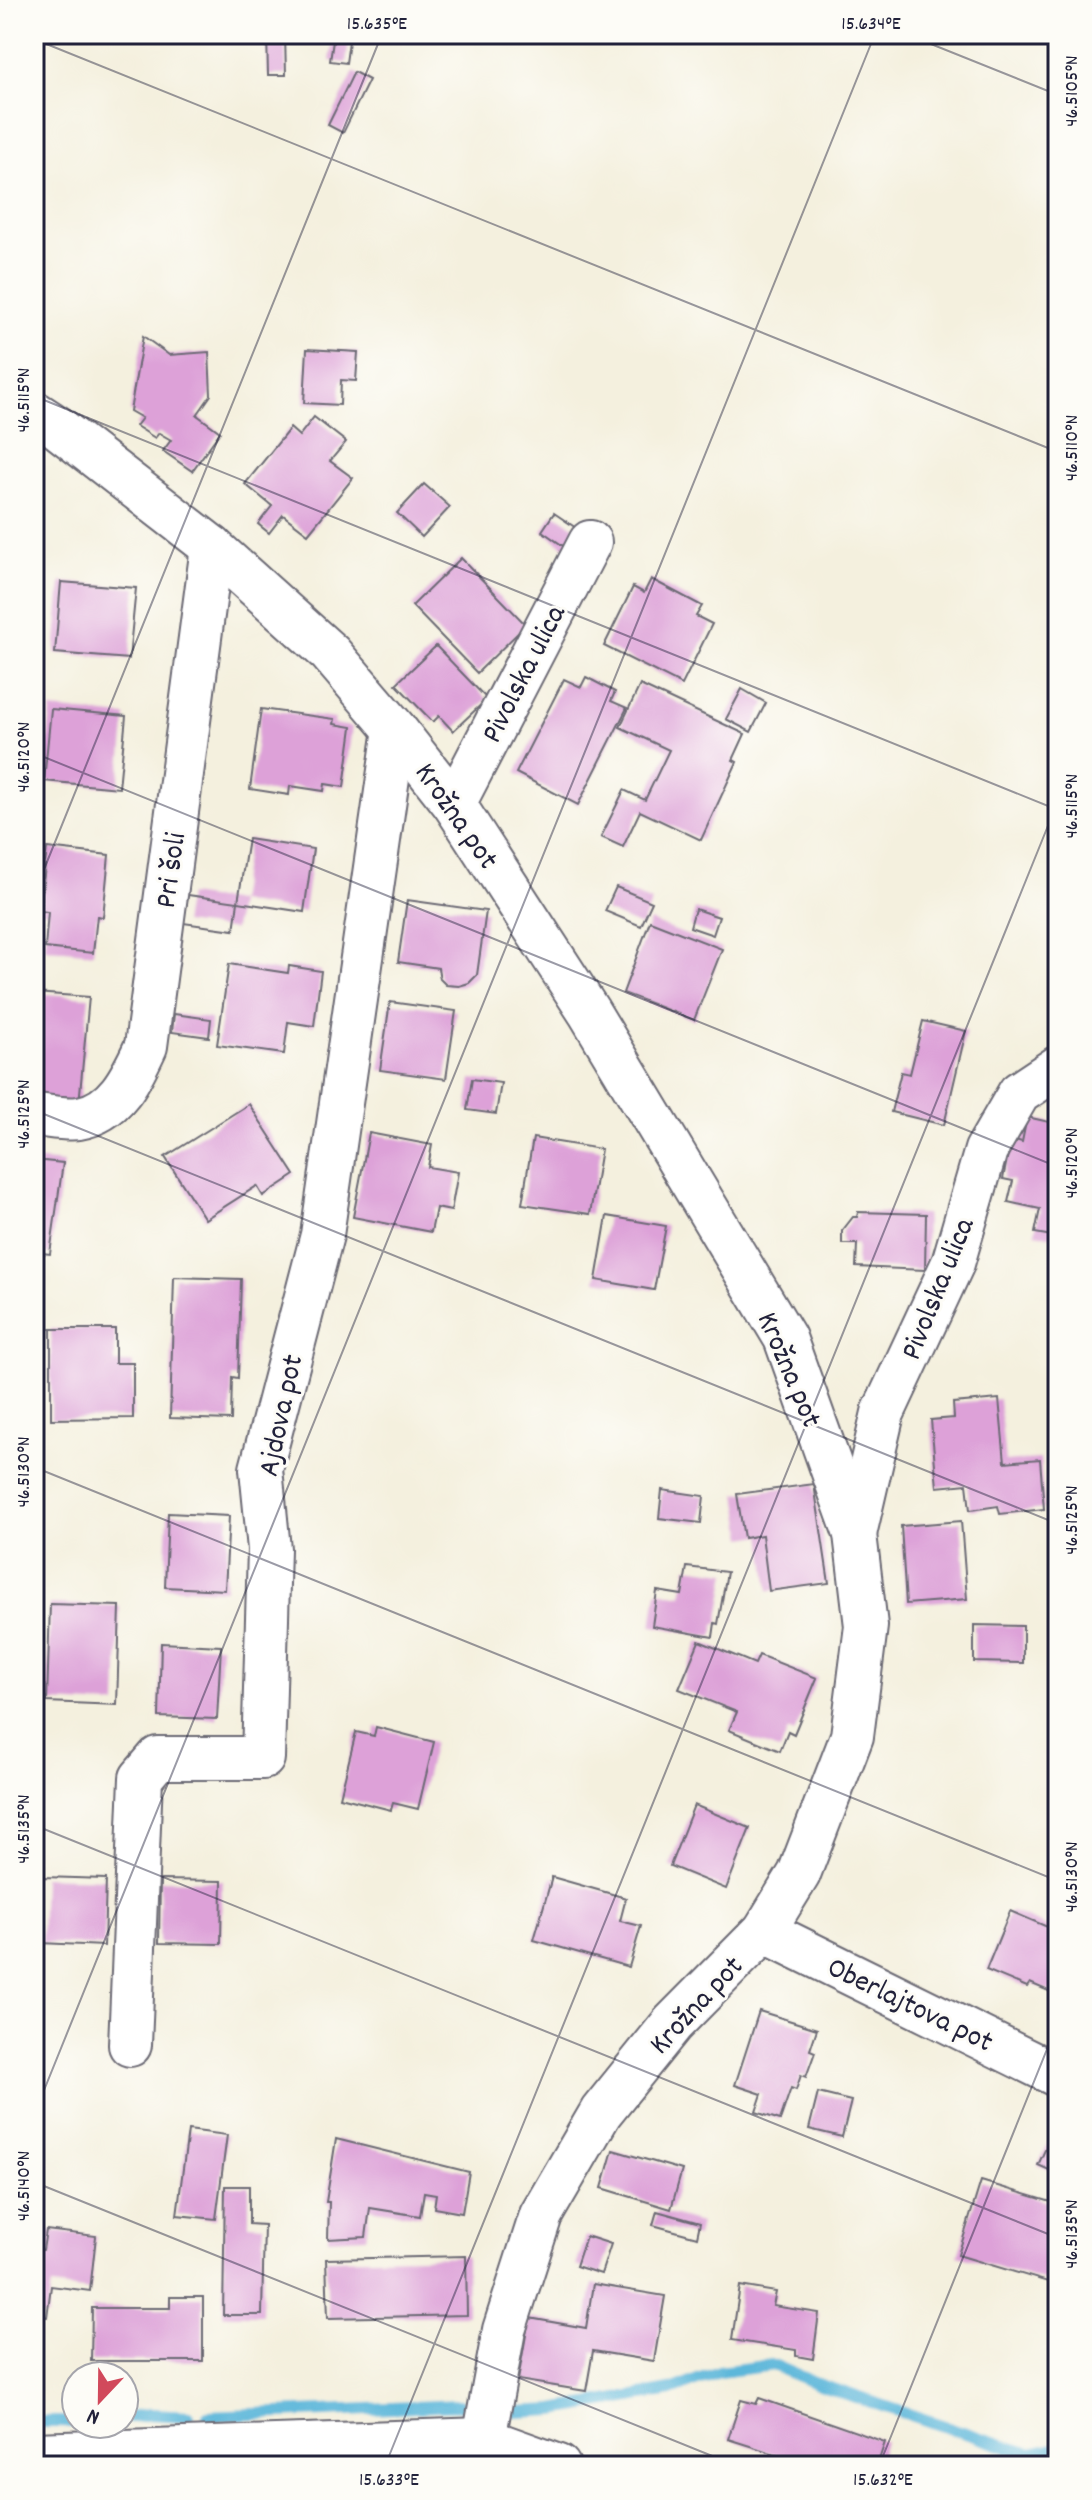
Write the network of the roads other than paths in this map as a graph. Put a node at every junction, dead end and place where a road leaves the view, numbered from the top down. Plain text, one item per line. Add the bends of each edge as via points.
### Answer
1 (34, 412) edge
2 (590, 542) dead end
3 (212, 547) junction
4 (395, 729) junction
5 (454, 804) junction
6 (1058, 1067) edge
7 (34, 1115) edge
8 (855, 1534) junction
9 (764, 1931) junction
10 (130, 2045) dead end
11 (1058, 2076) edge
12 (484, 2439) junction
13 (34, 2454) edge
14 (559, 2466) edge

1 - 3 street, Krožna pot
2 - 5 street, Pivolska ulica
3 - 4 street, Krožna pot via 330,653
3 - 7 street, Pri šoli via 146,1046 129,1081 104,1109 78,1118
4 - 5 street, Krožna pot
4 - 10 street, Ajdova pot via 322,1235 261,1469 269,1549 263,1758 158,1758 141,1778
5 - 8 street, Krožna pot via 589,1012 785,1338
6 - 8 street, Pivolska ulica via 1019,1093 986,1150 953,1263 883,1413
8 - 9 street, Krožna pot via 866,1626 852,1736 799,1874
9 - 11 street, Oberlajtova pot
9 - 12 street, Krožna pot via 672,2024 601,2112 541,2215 504,2330
12 - 13 street
12 - 14 street

